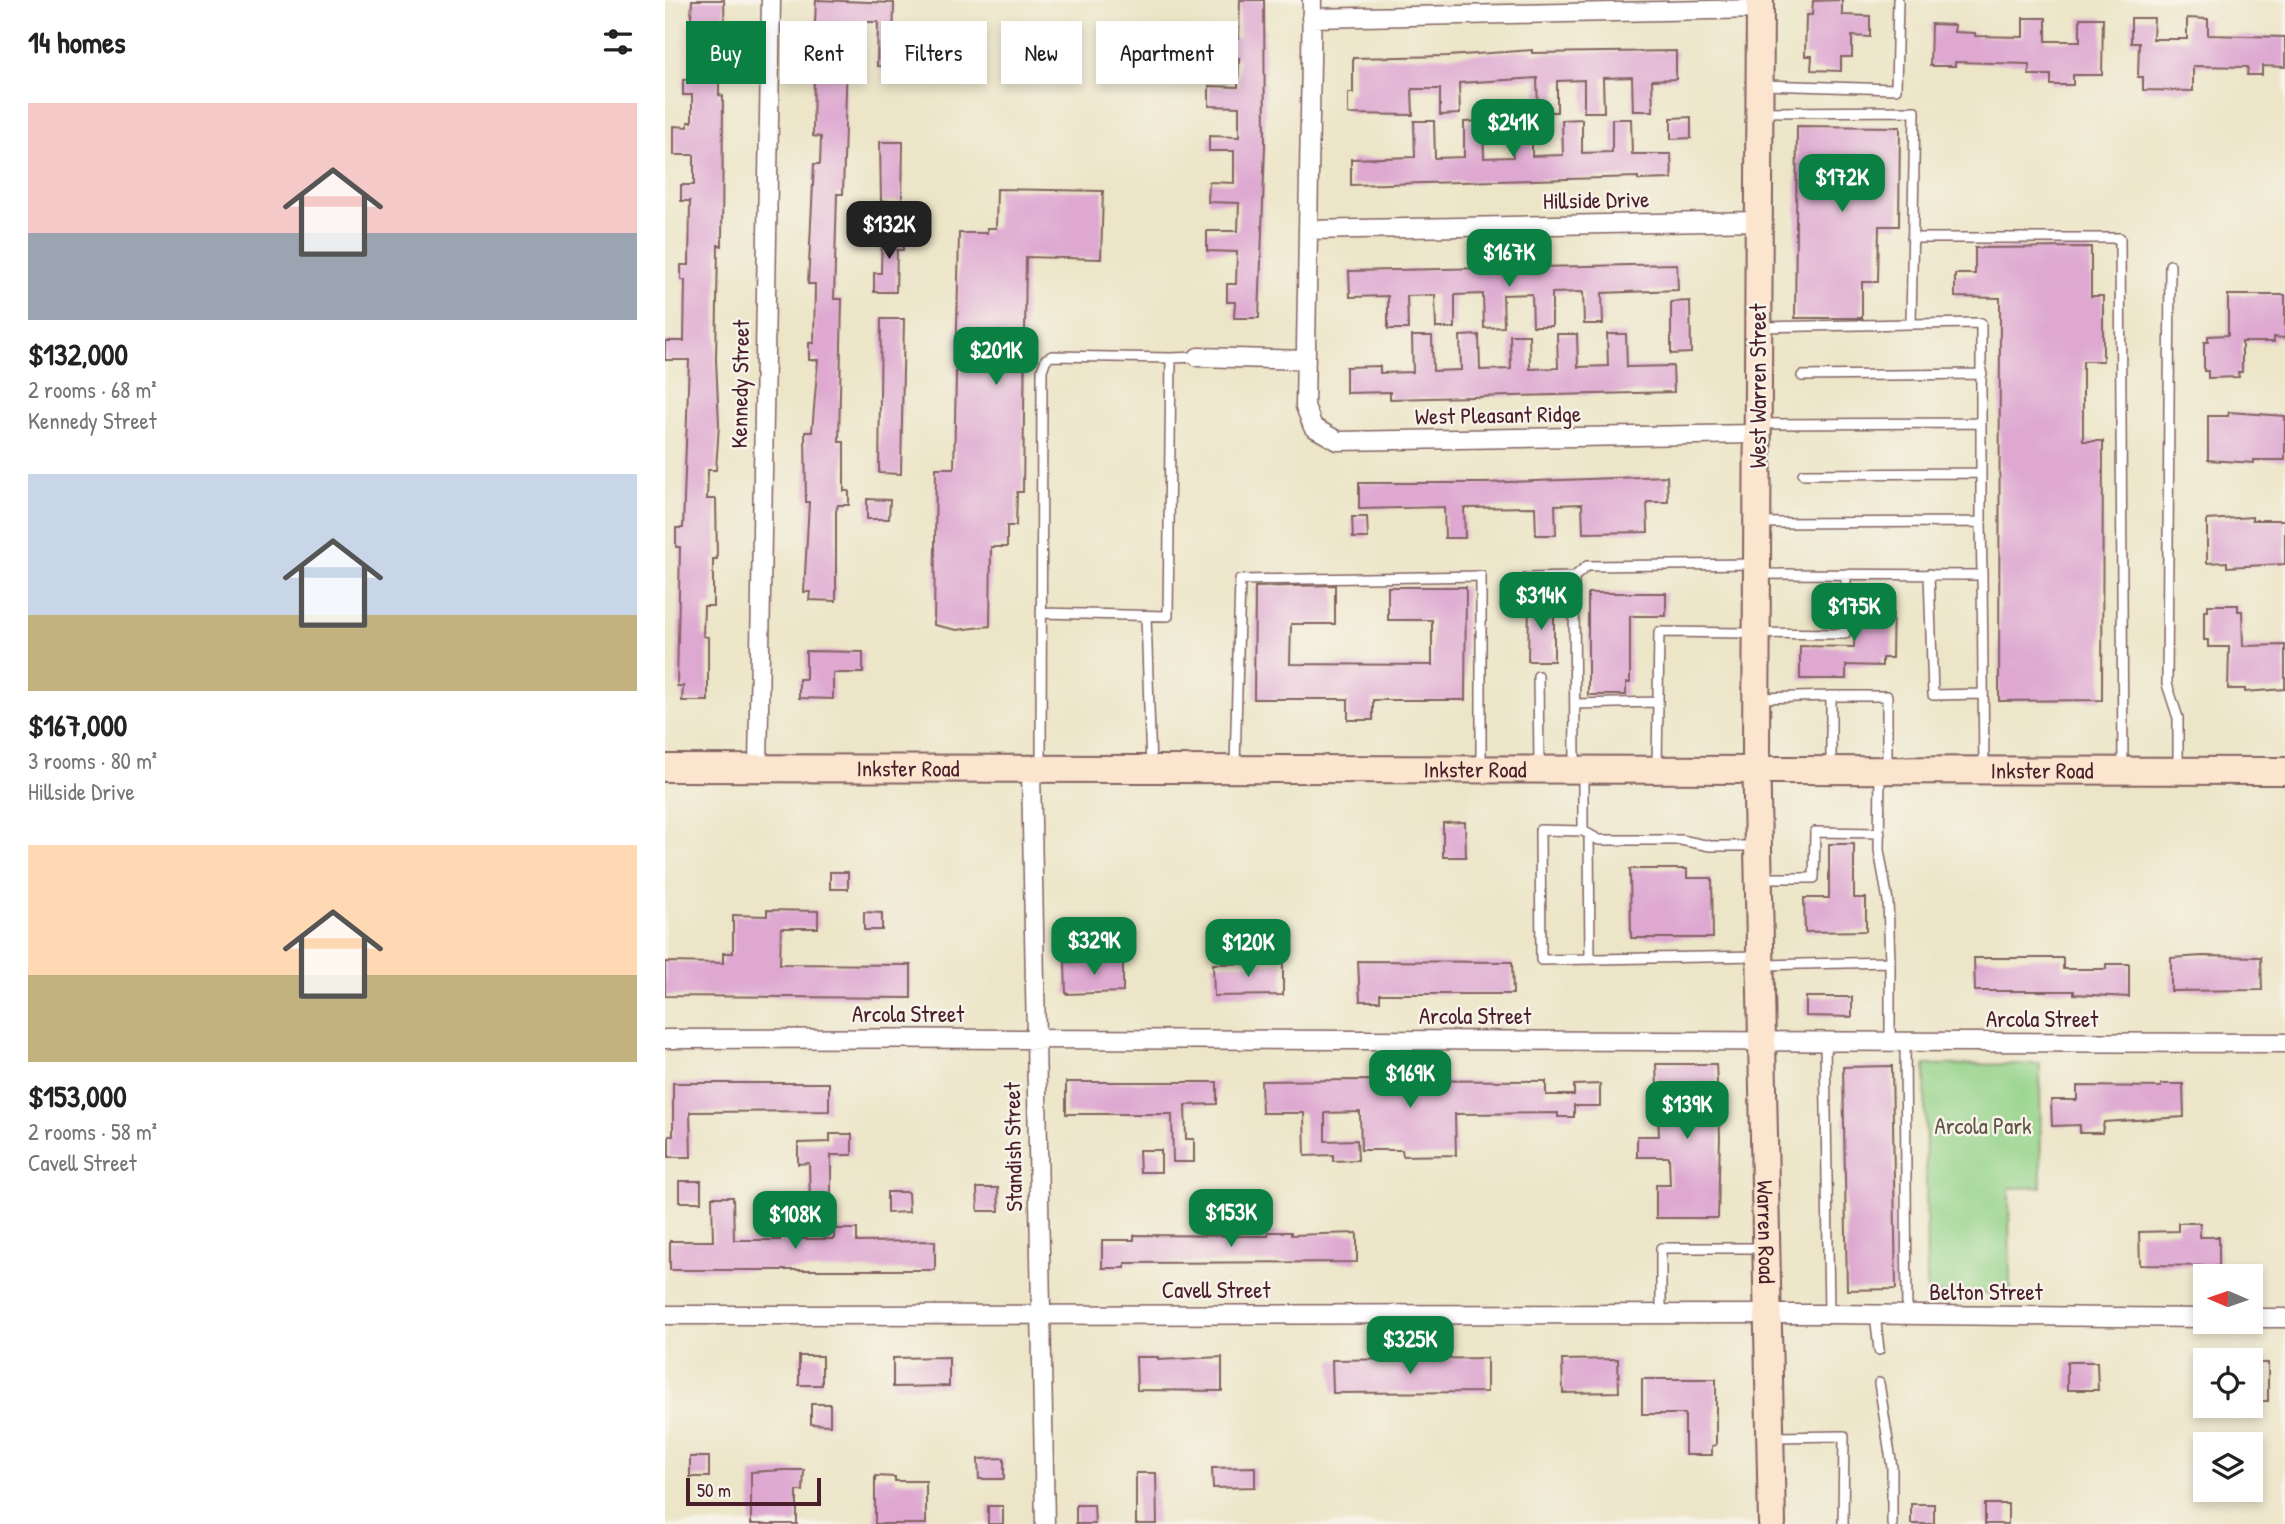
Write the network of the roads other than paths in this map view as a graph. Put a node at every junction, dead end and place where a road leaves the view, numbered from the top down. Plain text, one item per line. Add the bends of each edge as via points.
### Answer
1 (771, 0) edge
2 (1898, 0) edge
3 (1760, 5) edge
4 (1312, 9) edge
5 (1760, 85) junction
6 (1759, 112) junction
7 (1759, 221) junction
8 (1308, 230) junction
9 (1912, 238) junction
10 (2170, 265) dead end
11 (1911, 324) junction
12 (1758, 327) junction
13 (1198, 357) joint
14 (1171, 358) junction
15 (1305, 360) junction
16 (1982, 374) junction
17 (1802, 376) dead end
18 (1981, 423) junction
19 (1757, 429) junction
20 (1981, 473) junction
21 (1803, 474) dead end
22 (1981, 522) junction
23 (1757, 523) junction
24 (1757, 569) junction
25 (1846, 574) junction
26 (1929, 575) junction
27 (1982, 575) junction
28 (1574, 577) junction
29 (1527, 578) dead end
30 (1041, 613) junction
31 (1146, 615) junction
32 (1756, 635) junction
33 (1538, 676) dead end
34 (1983, 694) junction
35 (1831, 696) junction
36 (1756, 698) junction
37 (1658, 702) junction
38 (1575, 704) junction
39 (665, 768) edge
40 (758, 768) junction
41 (1036, 769) junction
42 (1151, 769) junction
43 (1235, 770) junction
44 (1481, 770) junction
45 (1539, 771) junction
46 (1579, 771) junction
47 (1657, 771) junction
48 (1757, 771) junction
49 (1831, 771) junction
50 (1884, 771) junction
51 (1984, 771) junction
52 (2123, 771) junction
53 (2178, 771) junction
54 (2285, 771) edge
55 (1586, 833) junction
56 (1880, 833) junction
57 (1759, 846) junction
58 (1759, 878) junction
59 (1590, 959) junction
60 (1761, 960) junction
61 (1889, 962) junction
62 (1035, 1038) junction
63 (665, 1039) edge
64 (1763, 1043) junction
65 (1825, 1043) junction
66 (1898, 1043) junction
67 (2285, 1043) edge
68 (1766, 1248) junction
69 (1041, 1314) junction
70 (1829, 1314) junction
71 (1875, 1314) junction
72 (665, 1315) edge
73 (1661, 1315) junction
74 (1907, 1315) junction
75 (1767, 1316) junction
76 (2193, 1318) edge
77 (2263, 1318) edge
78 (2285, 1318) edge
79 (1879, 1350) dead end
80 (1879, 1382) dead end
81 (1770, 1437) junction
82 (1045, 1524) edge
83 (1772, 1524) edge
84 (1843, 1524) edge
85 (1892, 1524) edge

1 - 40 street, Kennedy Street
2 - 5 lane via 1896,89
3 - 4 street
3 - 5 main road, West Warren Street
4 - 8 street, West Pleasant Ridge
5 - 6 main road, West Warren Street
6 - 7 main road, West Warren Street
6 - 9 lane via 1915,111
7 - 8 street, Hillside Drive
7 - 12 main road, West Warren Street
8 - 15 street, West Pleasant Ridge
9 - 11 lane
9 - 52 lane via 2119,238
10 - 53 lane via 2167,684 2178,718
11 - 12 lane
11 - 16 lane via 1981,323
12 - 19 main road, West Warren Street
13 - 14 lane
13 - 15 street
14 - 30 lane via 1046,359 1042,370
14 - 31 lane via 1168,616
15 - 19 street, West Pleasant Ridge via 1308,417 1320,433 1338,441
16 - 17 lane
16 - 18 lane
18 - 19 lane
18 - 20 lane
19 - 23 main road, West Warren Street
20 - 21 lane
20 - 22 lane
22 - 23 lane
22 - 27 lane
23 - 24 main road, West Warren Street
24 - 25 lane
24 - 28 lane via 1587,566
24 - 32 main road, West Warren Street
25 - 26 lane
25 - 32 lane via 1845,634
26 - 27 lane
26 - 34 lane via 1933,695
27 - 34 lane
28 - 29 lane
28 - 38 lane
30 - 31 lane
30 - 41 lane
31 - 42 lane
32 - 36 main road, West Warren Street
32 - 37 lane via 1659,632
33 - 45 lane
34 - 51 lane
35 - 36 lane
35 - 49 lane
35 - 50 lane via 1887,696
36 - 48 main road, West Warren Street
37 - 38 lane
37 - 47 lane
38 - 46 lane
39 - 40 main road, Inkster Road
40 - 41 main road, Inkster Road
41 - 42 main road, Inkster Road
41 - 62 street, Standish Street
42 - 43 main road, Inkster Road
43 - 44 main road, Inkster Road
43 - 44 lane via 1240,580 1481,576
44 - 45 main road, Inkster Road
45 - 46 main road, Inkster Road
46 - 47 main road, Inkster Road
46 - 55 lane
47 - 48 main road, Inkster Road
48 - 49 main road, Inkster Road
48 - 57 main road, Warren Road
49 - 50 main road, Inkster Road
50 - 51 main road, Inkster Road
50 - 56 lane
51 - 52 main road, Inkster Road
52 - 53 main road, Inkster Road
53 - 54 main road, Inkster Road
55 - 57 lane via 1599,841
55 - 59 lane
55 - 59 lane via 1540,830 1541,960
56 - 58 lane via 1815,832 1814,877
56 - 61 lane
57 - 58 main road, Warren Road
58 - 60 main road, Warren Road
59 - 60 lane
60 - 61 lane
60 - 64 main road, Warren Road
61 - 66 lane
62 - 63 street, Arcola Street
62 - 64 street, Arcola Street
62 - 69 street, Standish Street
64 - 65 street, Arcola Street
64 - 68 main road, Warren Road
65 - 66 street, Arcola Street
65 - 70 lane
66 - 67 street, Arcola Street
66 - 74 lane
68 - 73 lane via 1661,1248
68 - 75 main road, Warren Road
69 - 72 street, Cavell Street
69 - 73 street, Cavell Street
69 - 82 street, Standish Street
70 - 71 street, Belton Street
70 - 75 street, Belton Street
71 - 74 street, Belton Street
71 - 79 lane
73 - 75 street, Cavell Street
74 - 76 street, Belton Street
75 - 81 main road, Warren Road
77 - 78 street
80 - 85 lane via 1892,1467
81 - 83 main road, Warren Road
81 - 84 lane via 1844,1436

